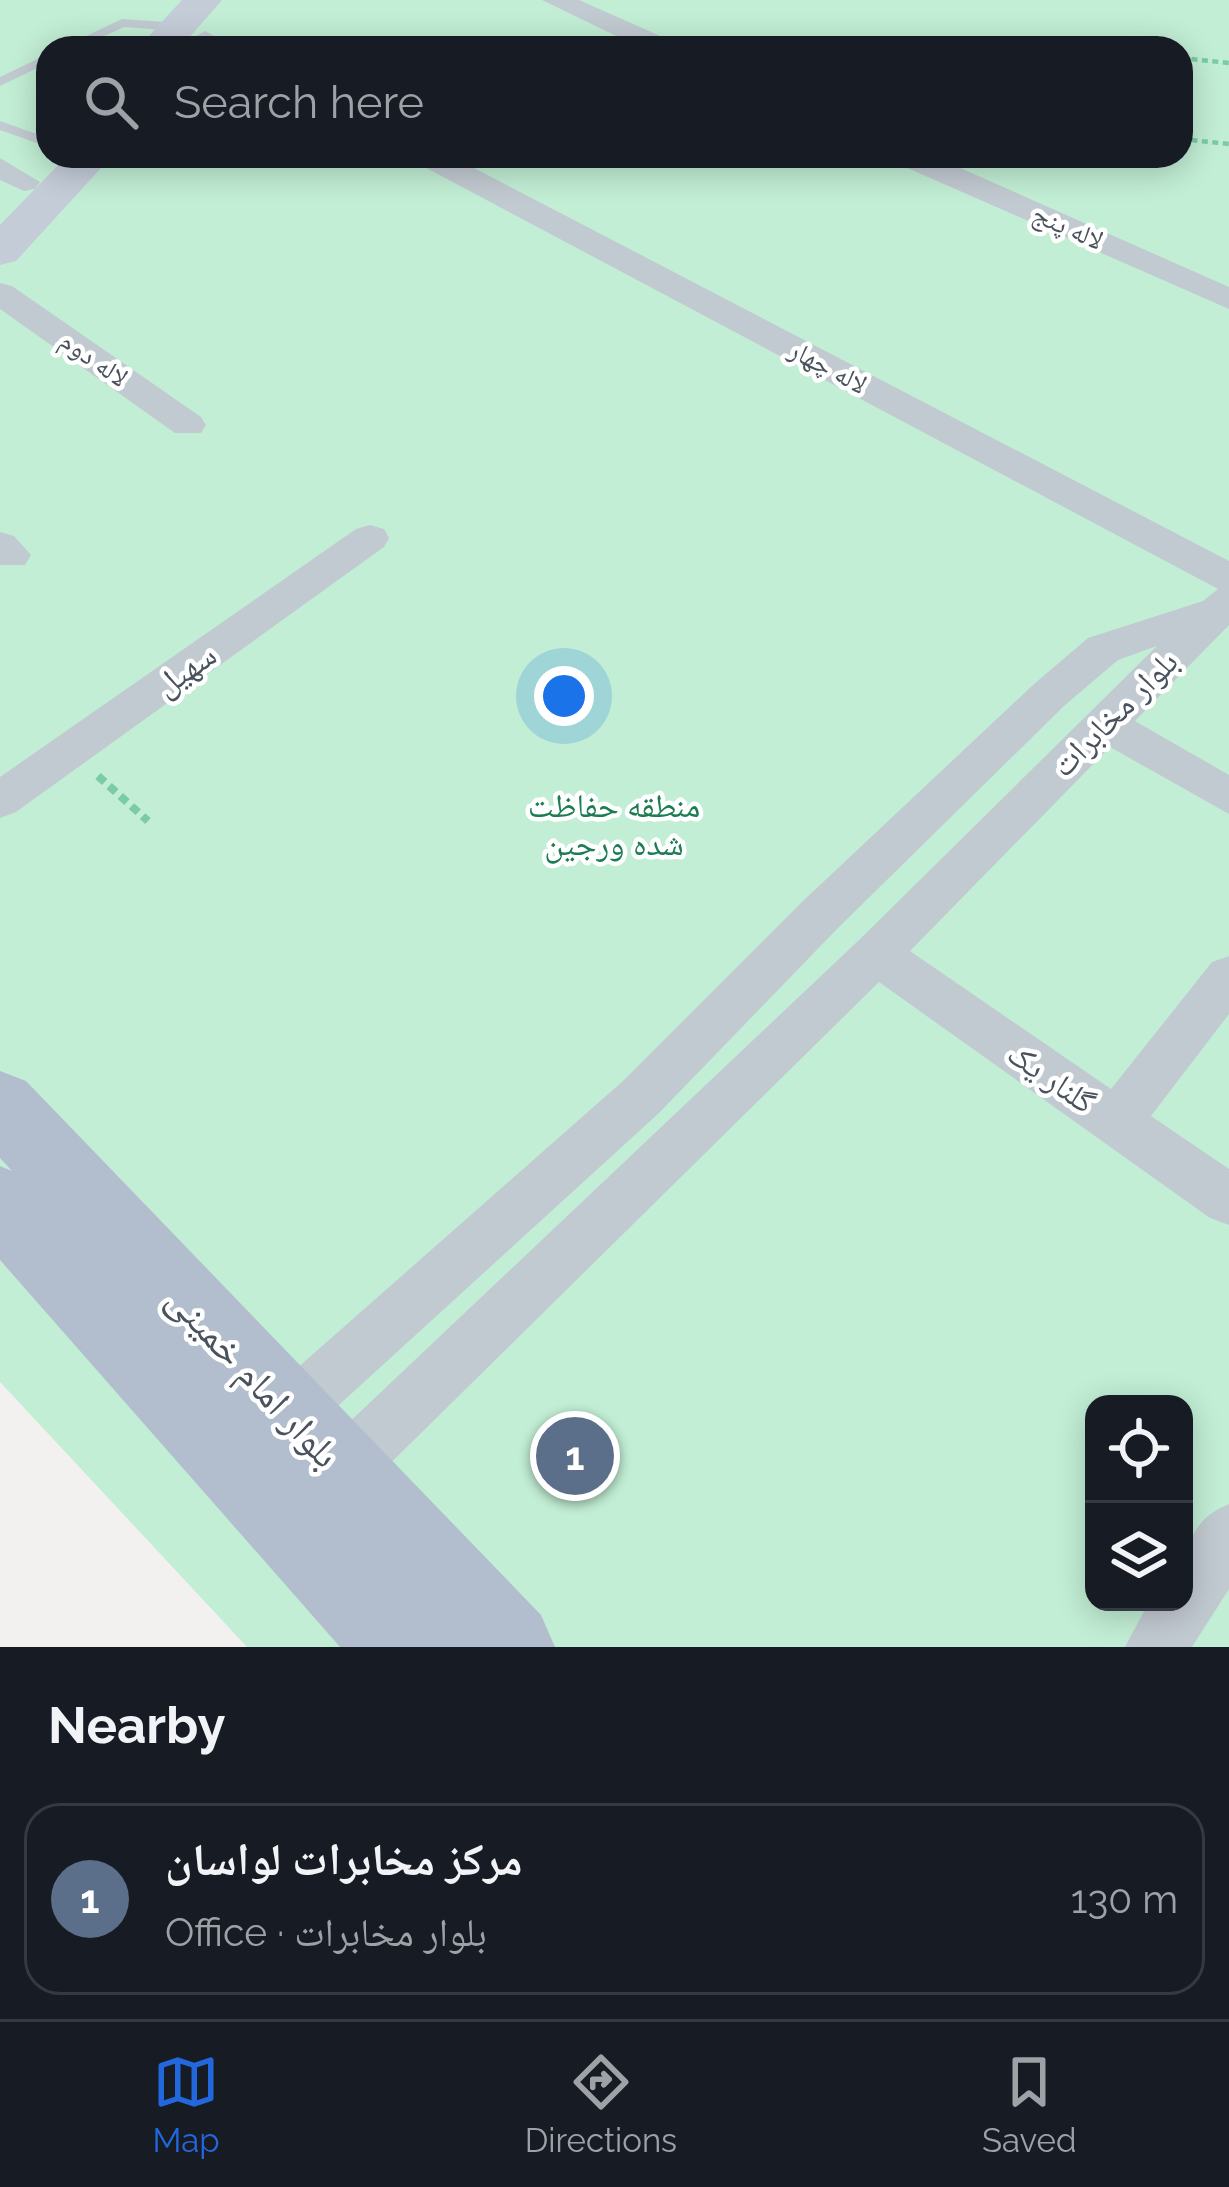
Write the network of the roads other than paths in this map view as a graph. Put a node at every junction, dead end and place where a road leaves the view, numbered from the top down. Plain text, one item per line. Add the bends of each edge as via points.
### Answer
1 (240, 0) edge
2 (556, 0) edge
3 (194, 35) edge
4 (94, 36) edge
5 (637, 36) edge
6 (36, 64) edge
7 (0, 82) edge
8 (0, 125) edge
9 (36, 138) edge
10 (80, 168) edge
11 (450, 168) edge
12 (934, 168) edge
13 (0, 251) edge
14 (0, 293) edge
15 (1229, 299) edge
16 (188, 425) dead end
17 (370, 538) dead end
18 (1223, 597) edge
19 (1104, 723) junction
20 (1229, 796) edge
21 (0, 800) edge
22 (876, 954) junction
23 (1229, 977) edge
24 (0, 1105) edge
25 (1116, 1121) junction
26 (1229, 1200) edge
27 (0, 1203) edge
28 (289, 1466) junction
29 (1229, 1534) edge
30 (400, 1647) edge
31 (509, 1647) edge
32 (1156, 1647) edge

1 - 3 street
2 - 5 street
3 - 4 lane via 122,23
6 - 7 lane
8 - 9 lane
10 - 13 street
11 - 18 street, لاله چهار
12 - 15 street, لاله پنج
14 - 16 street, لاله دوم
17 - 21 street, سهیل
18 - 19 street, بلوار مخابرات
18 - 28 street, بلوار مخابرات via 1103,649 1049,695 820,915
19 - 20 street
19 - 22 street, بلوار مخابرات
22 - 25 street, گلنار یک
22 - 28 street, بلوار مخابرات
23 - 25 street
24 - 28 main road, بلوار امام خمینی
25 - 26 street, گلنار یک
27 - 28 main road, بلوار امام خمینی
28 - 30 main road, بلوار امام خمینی
28 - 31 main road, بلوار امام خمینی
29 - 32 street

